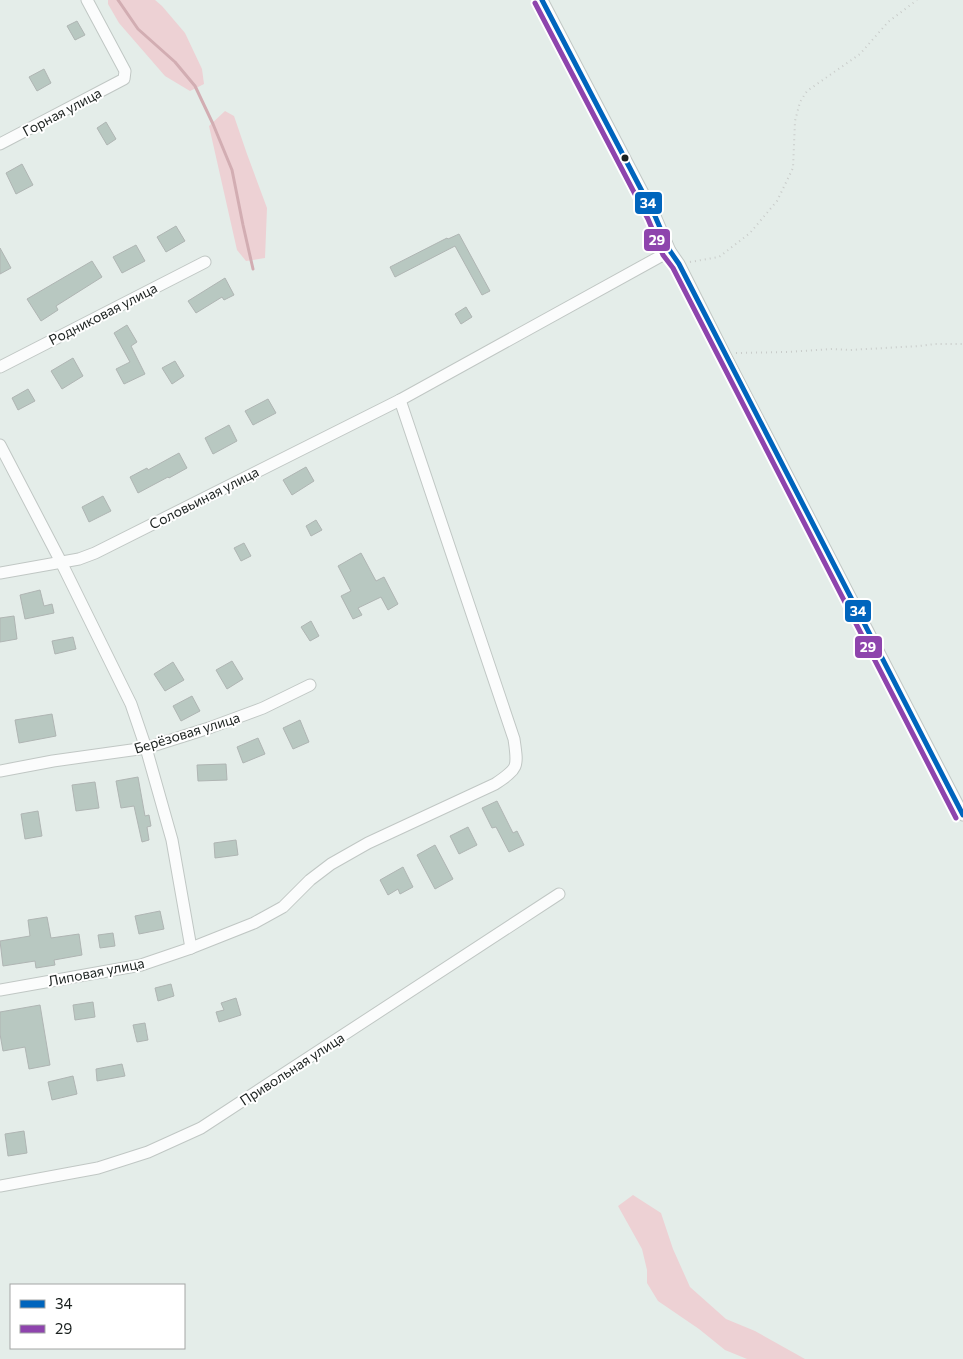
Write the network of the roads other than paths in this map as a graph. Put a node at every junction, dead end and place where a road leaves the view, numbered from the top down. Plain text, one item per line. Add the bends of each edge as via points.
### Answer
1 (87, 0) edge
2 (542, 0) edge
3 (0, 144) edge
4 (670, 251) junction
5 (205, 262) dead end
6 (0, 367) edge
7 (400, 400) junction
8 (0, 445) edge
9 (61, 562) junction
10 (0, 573) edge
11 (310, 685) dead end
12 (146, 748) junction
13 (0, 771) edge
14 (963, 815) edge
15 (559, 894) dead end
16 (191, 948) junction
17 (0, 990) edge
18 (0, 1186) edge

1 - 3 street, Горная улица via 125,71 124,80
2 - 4 street via 655,216
4 - 7 street, Соловьиная улица
4 - 14 street
5 - 6 street, Родниковая улица
7 - 9 street, Соловьиная улица via 95,553
7 - 16 street, Липовая улица via 514,739 517,762 511,773 495,784 368,843 331,864 282,907 254,923
8 - 9 street
9 - 10 street, Соловьиная улица
9 - 12 street via 131,704
11 - 12 street, Берёзовая улица via 263,708
12 - 13 street, Берёзовая улица
12 - 16 street via 172,840
15 - 18 street, Привольная улица via 201,1128 148,1152 98,1168
16 - 17 street, Липовая улица via 141,965

